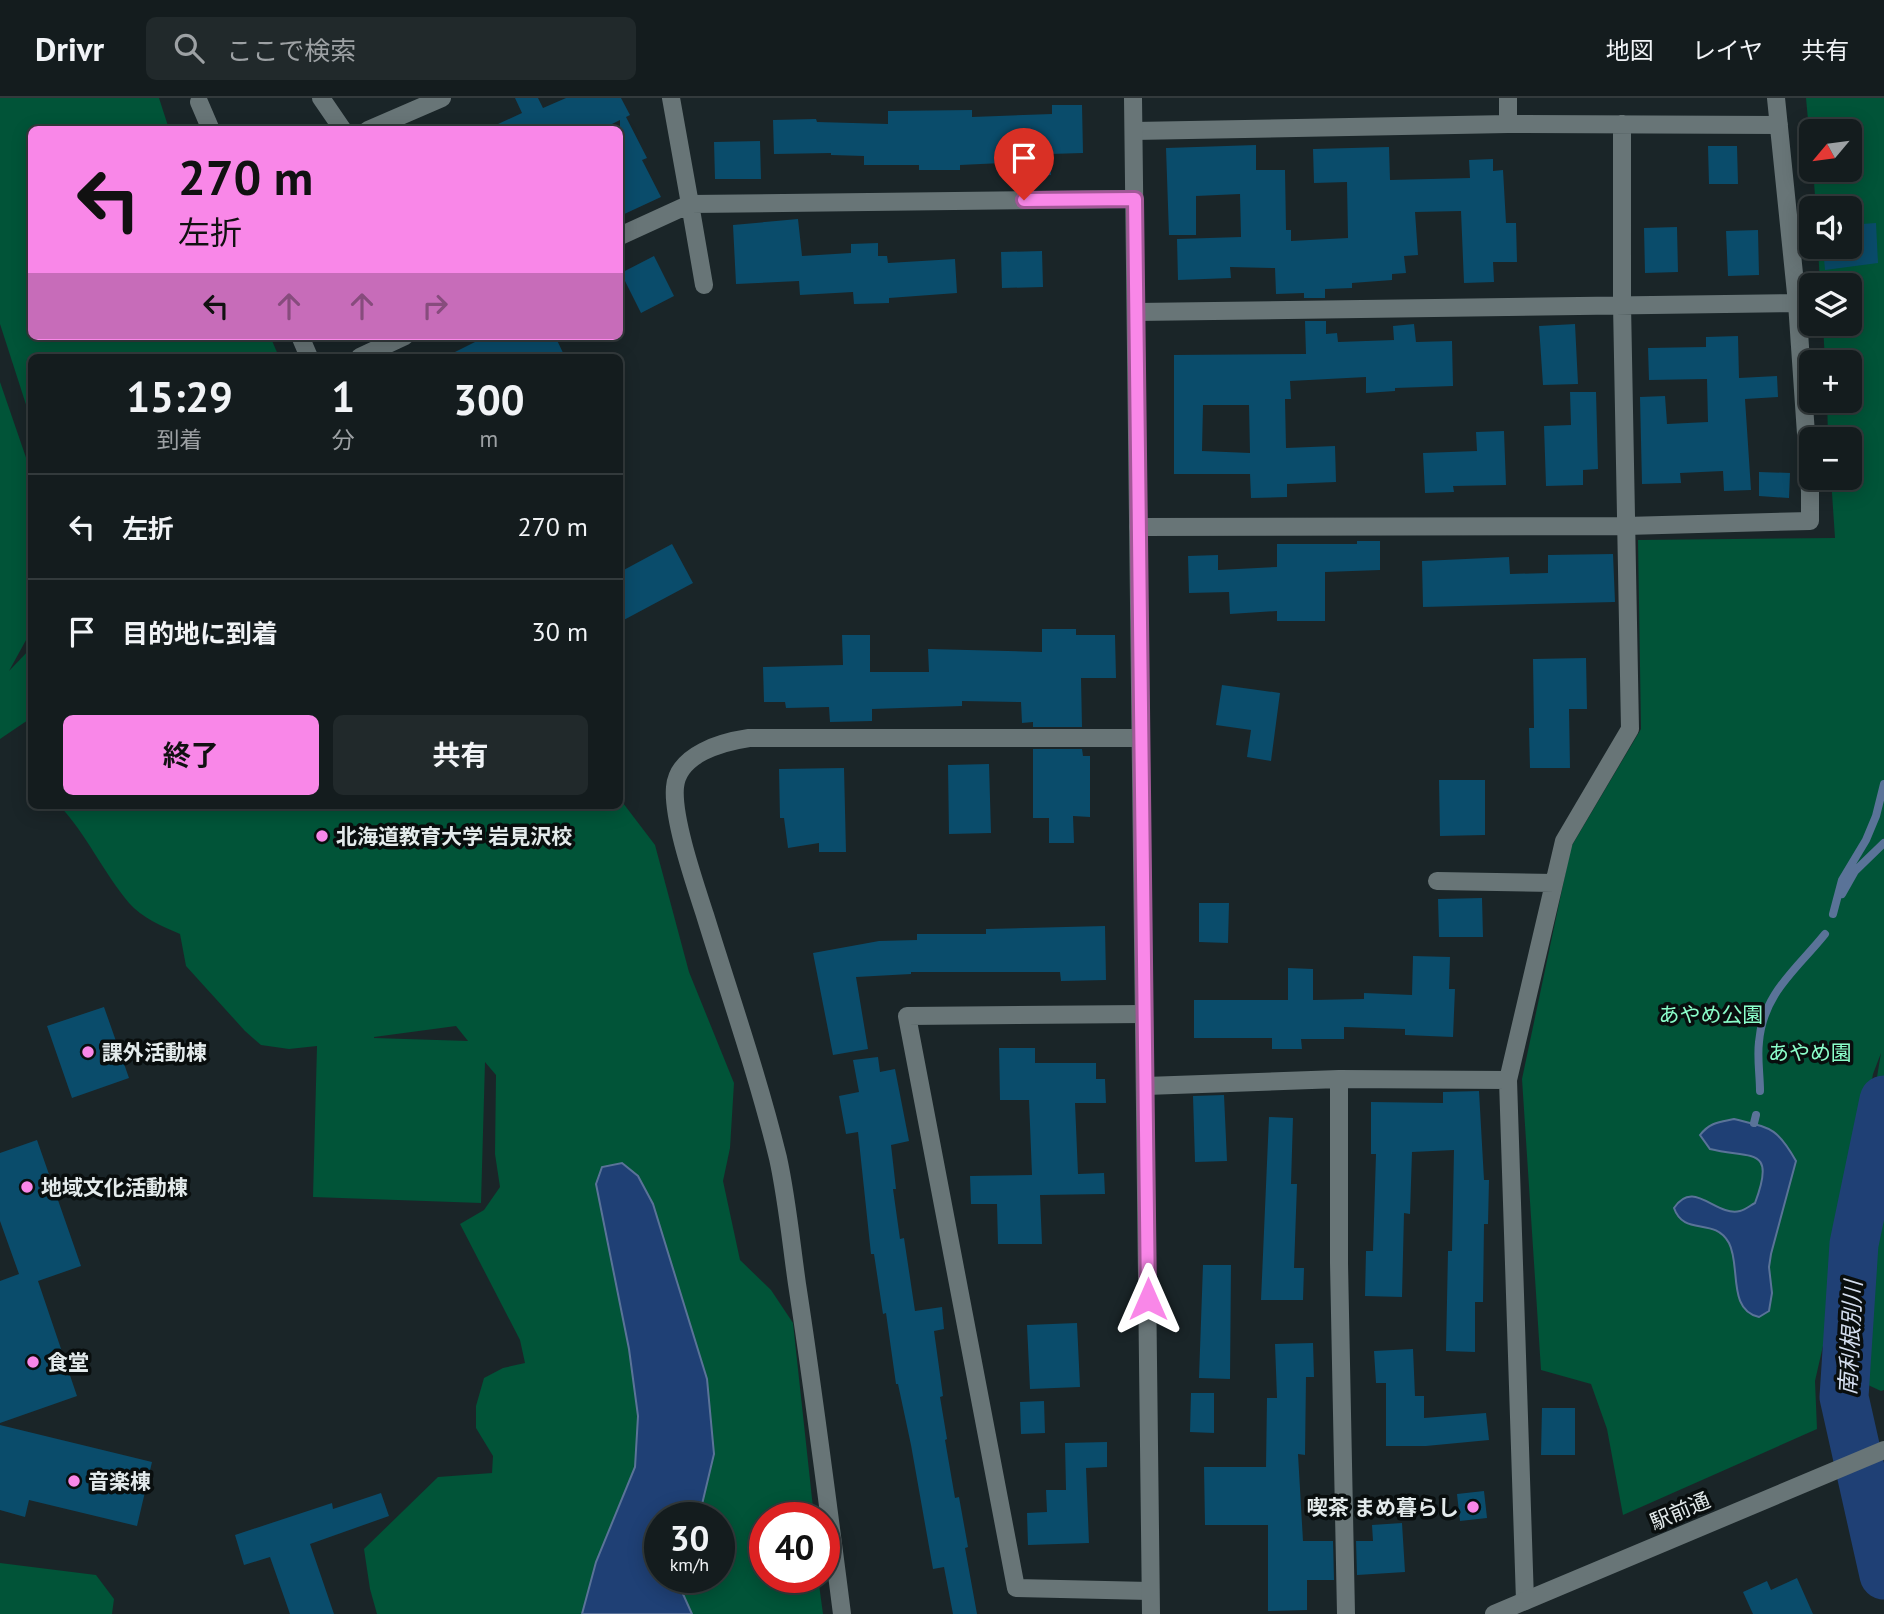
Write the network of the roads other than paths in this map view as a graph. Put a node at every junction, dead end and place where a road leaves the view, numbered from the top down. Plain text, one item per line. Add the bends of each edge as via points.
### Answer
1 (321, 98) edge
2 (442, 98) edge
3 (671, 98) edge
4 (1133, 98) edge
5 (1508, 98) edge
6 (1776, 98) edge
7 (199, 102) dead end
8 (1508, 124) junction
9 (1622, 124) junction
10 (1779, 125) junction
11 (209, 126) edge
12 (340, 126) edge
13 (377, 126) edge
14 (1134, 131) junction
15 (1135, 199) junction
16 (690, 204) junction
17 (623, 235) edge
18 (704, 285) dead end
19 (1797, 303) junction
20 (1622, 304) junction
21 (1136, 312) junction
22 (396, 340) edge
23 (366, 354) edge
24 (1626, 526) junction
25 (1139, 527) junction
26 (1140, 738) junction
27 (1437, 881) dead end
28 (1554, 883) junction
29 (1144, 1014) junction
30 (1339, 1079) junction
31 (1508, 1080) junction
32 (1146, 1086) junction
33 (1884, 1450) edge
34 (1150, 1591) junction
35 (1525, 1601) junction
36 (842, 1614) edge
37 (1151, 1614) edge
38 (1346, 1614) edge
39 (1494, 1614) edge

1 - 12 street
2 - 13 street
3 - 16 street
4 - 14 street
5 - 8 street
6 - 10 street
7 - 11 street
8 - 9 street
8 - 14 street
9 - 10 street
9 - 20 street
10 - 19 street
14 - 15 street
15 - 16 street
15 - 21 street
16 - 17 street
16 - 18 street
19 - 20 street
19 - 24 street via 1810,521
20 - 21 street
20 - 24 street
21 - 25 street
22 - 23 street
24 - 25 street
24 - 28 street via 1630,729 1564,841
25 - 26 street
26 - 29 street
26 - 36 street via 749,738 698,755 675,784 688,862 764,1103 778,1162
27 - 28 street
28 - 31 street
29 - 32 street
29 - 34 street via 907,1016 1016,1588
30 - 31 street
30 - 32 street
30 - 38 street
31 - 35 street
32 - 34 street
33 - 35 street, 駅前通
34 - 37 street
35 - 39 street, 駅前通

